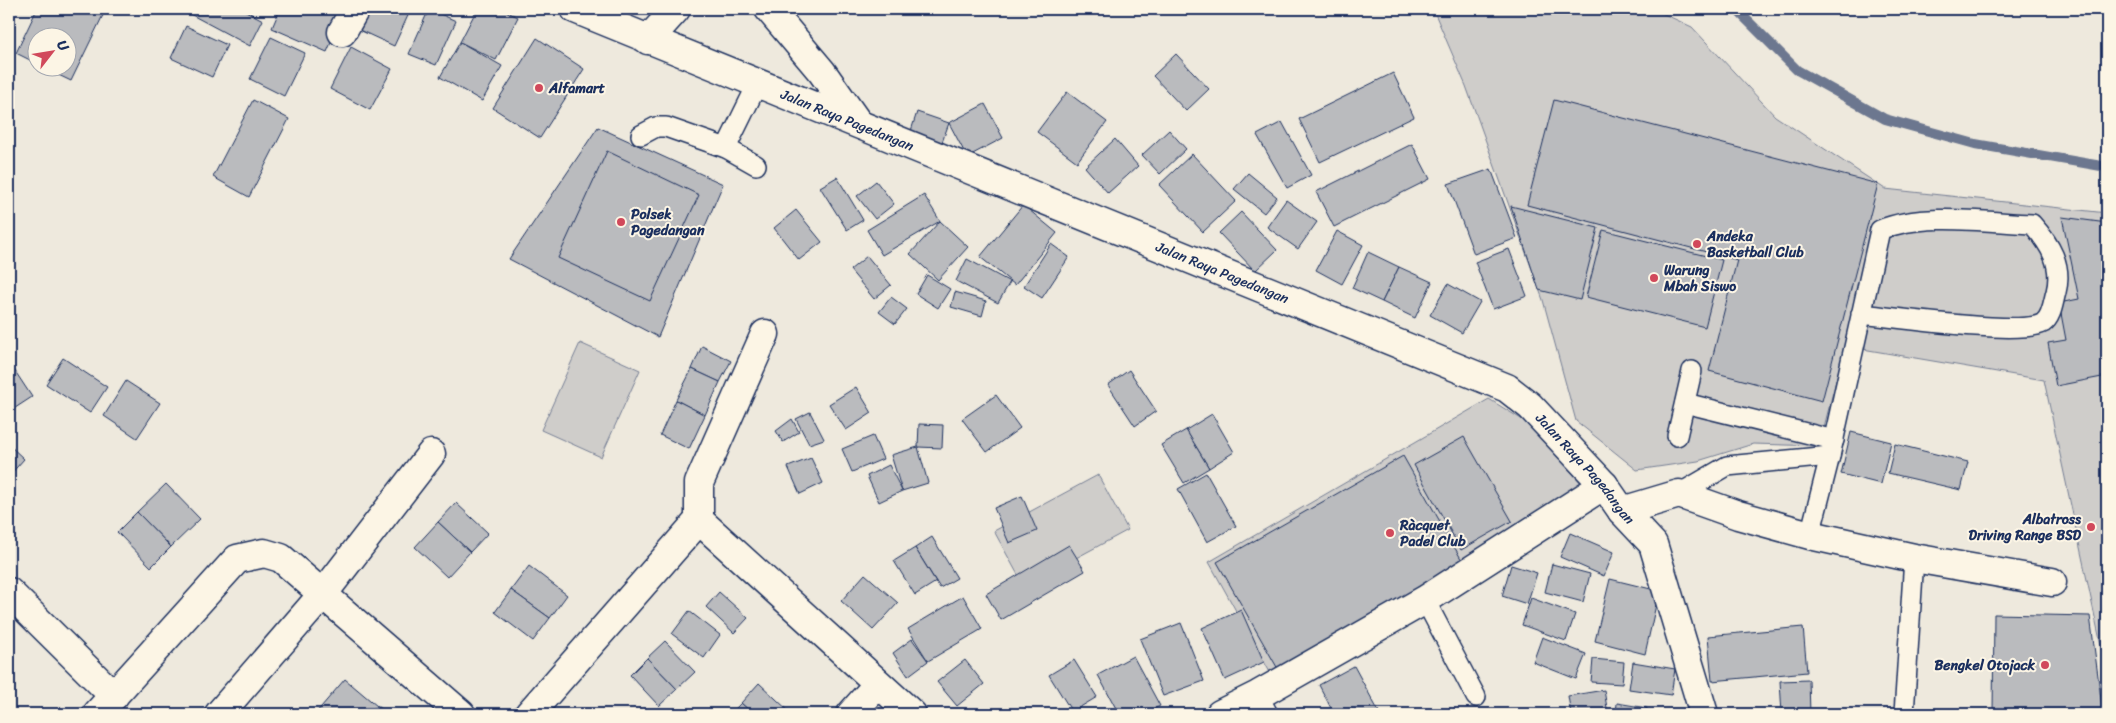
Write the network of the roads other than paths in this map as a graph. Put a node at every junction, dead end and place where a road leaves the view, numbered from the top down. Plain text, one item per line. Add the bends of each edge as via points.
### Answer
1 (355, 9) edge
2 (575, 9) edge
3 (676, 9) edge
4 (769, 9) edge
5 (342, 32) dead end
6 (648, 40) junction
7 (758, 83) junction
8 (858, 123) junction
9 (641, 135) dead end
10 (726, 148) junction
11 (756, 164) dead end
12 (1861, 314) junction
13 (765, 334) dead end
14 (1692, 371) dead end
15 (1685, 403) junction
16 (1677, 436) dead end
17 (1832, 448) junction
18 (431, 454) dead end
19 (1604, 485) junction
20 (1679, 494) junction
21 (1622, 512) junction
22 (699, 520) junction
23 (1810, 534) junction
24 (1914, 558) junction
25 (2052, 582) dead end
26 (9, 592) edge
27 (323, 594) junction
28 (1426, 600) junction
29 (878, 684) junction
30 (1476, 697) dead end
31 (1263, 704) edge
32 (106, 705) edge
33 (219, 714) edge
34 (461, 714) edge
35 (529, 714) edge
36 (851, 714) edge
37 (912, 714) edge
38 (1220, 714) edge
39 (1704, 714) edge
40 (1904, 714) edge

1 - 5 street
2 - 6 street, Jalan Raya Pagedangan
3 - 6 street
4 - 8 street via 822,72
6 - 7 street, Jalan Raya Pagedangan
7 - 8 street, Jalan Raya Pagedangan
7 - 10 lane
8 - 19 street, Jalan Raya Pagedangan via 1507,388 1530,406
9 - 10 lane via 656,127 666,127
10 - 11 lane
12 - 12 lane via 1880,230 1895,224 1926,220 2032,224 2044,236 2056,258 2059,281 2049,317 2040,324 2000,328
12 - 17 lane
13 - 22 street via 699,483
14 - 15 lane
15 - 16 lane
15 - 17 lane
17 - 20 lane via 1726,466
17 - 23 lane
18 - 27 street
19 - 21 street, Jalan Raya Pagedangan
19 - 28 street
20 - 21 street
20 - 23 street via 1738,515
21 - 39 street, Jalan Raya Pagedangan via 1653,544
22 - 29 street
22 - 35 street
23 - 24 street
24 - 25 street
24 - 40 lane
26 - 32 street
27 - 32 street via 281,558 264,553 237,559
27 - 33 street
27 - 34 street
28 - 30 lane
28 - 31 street
29 - 36 street
29 - 37 street
31 - 38 street

